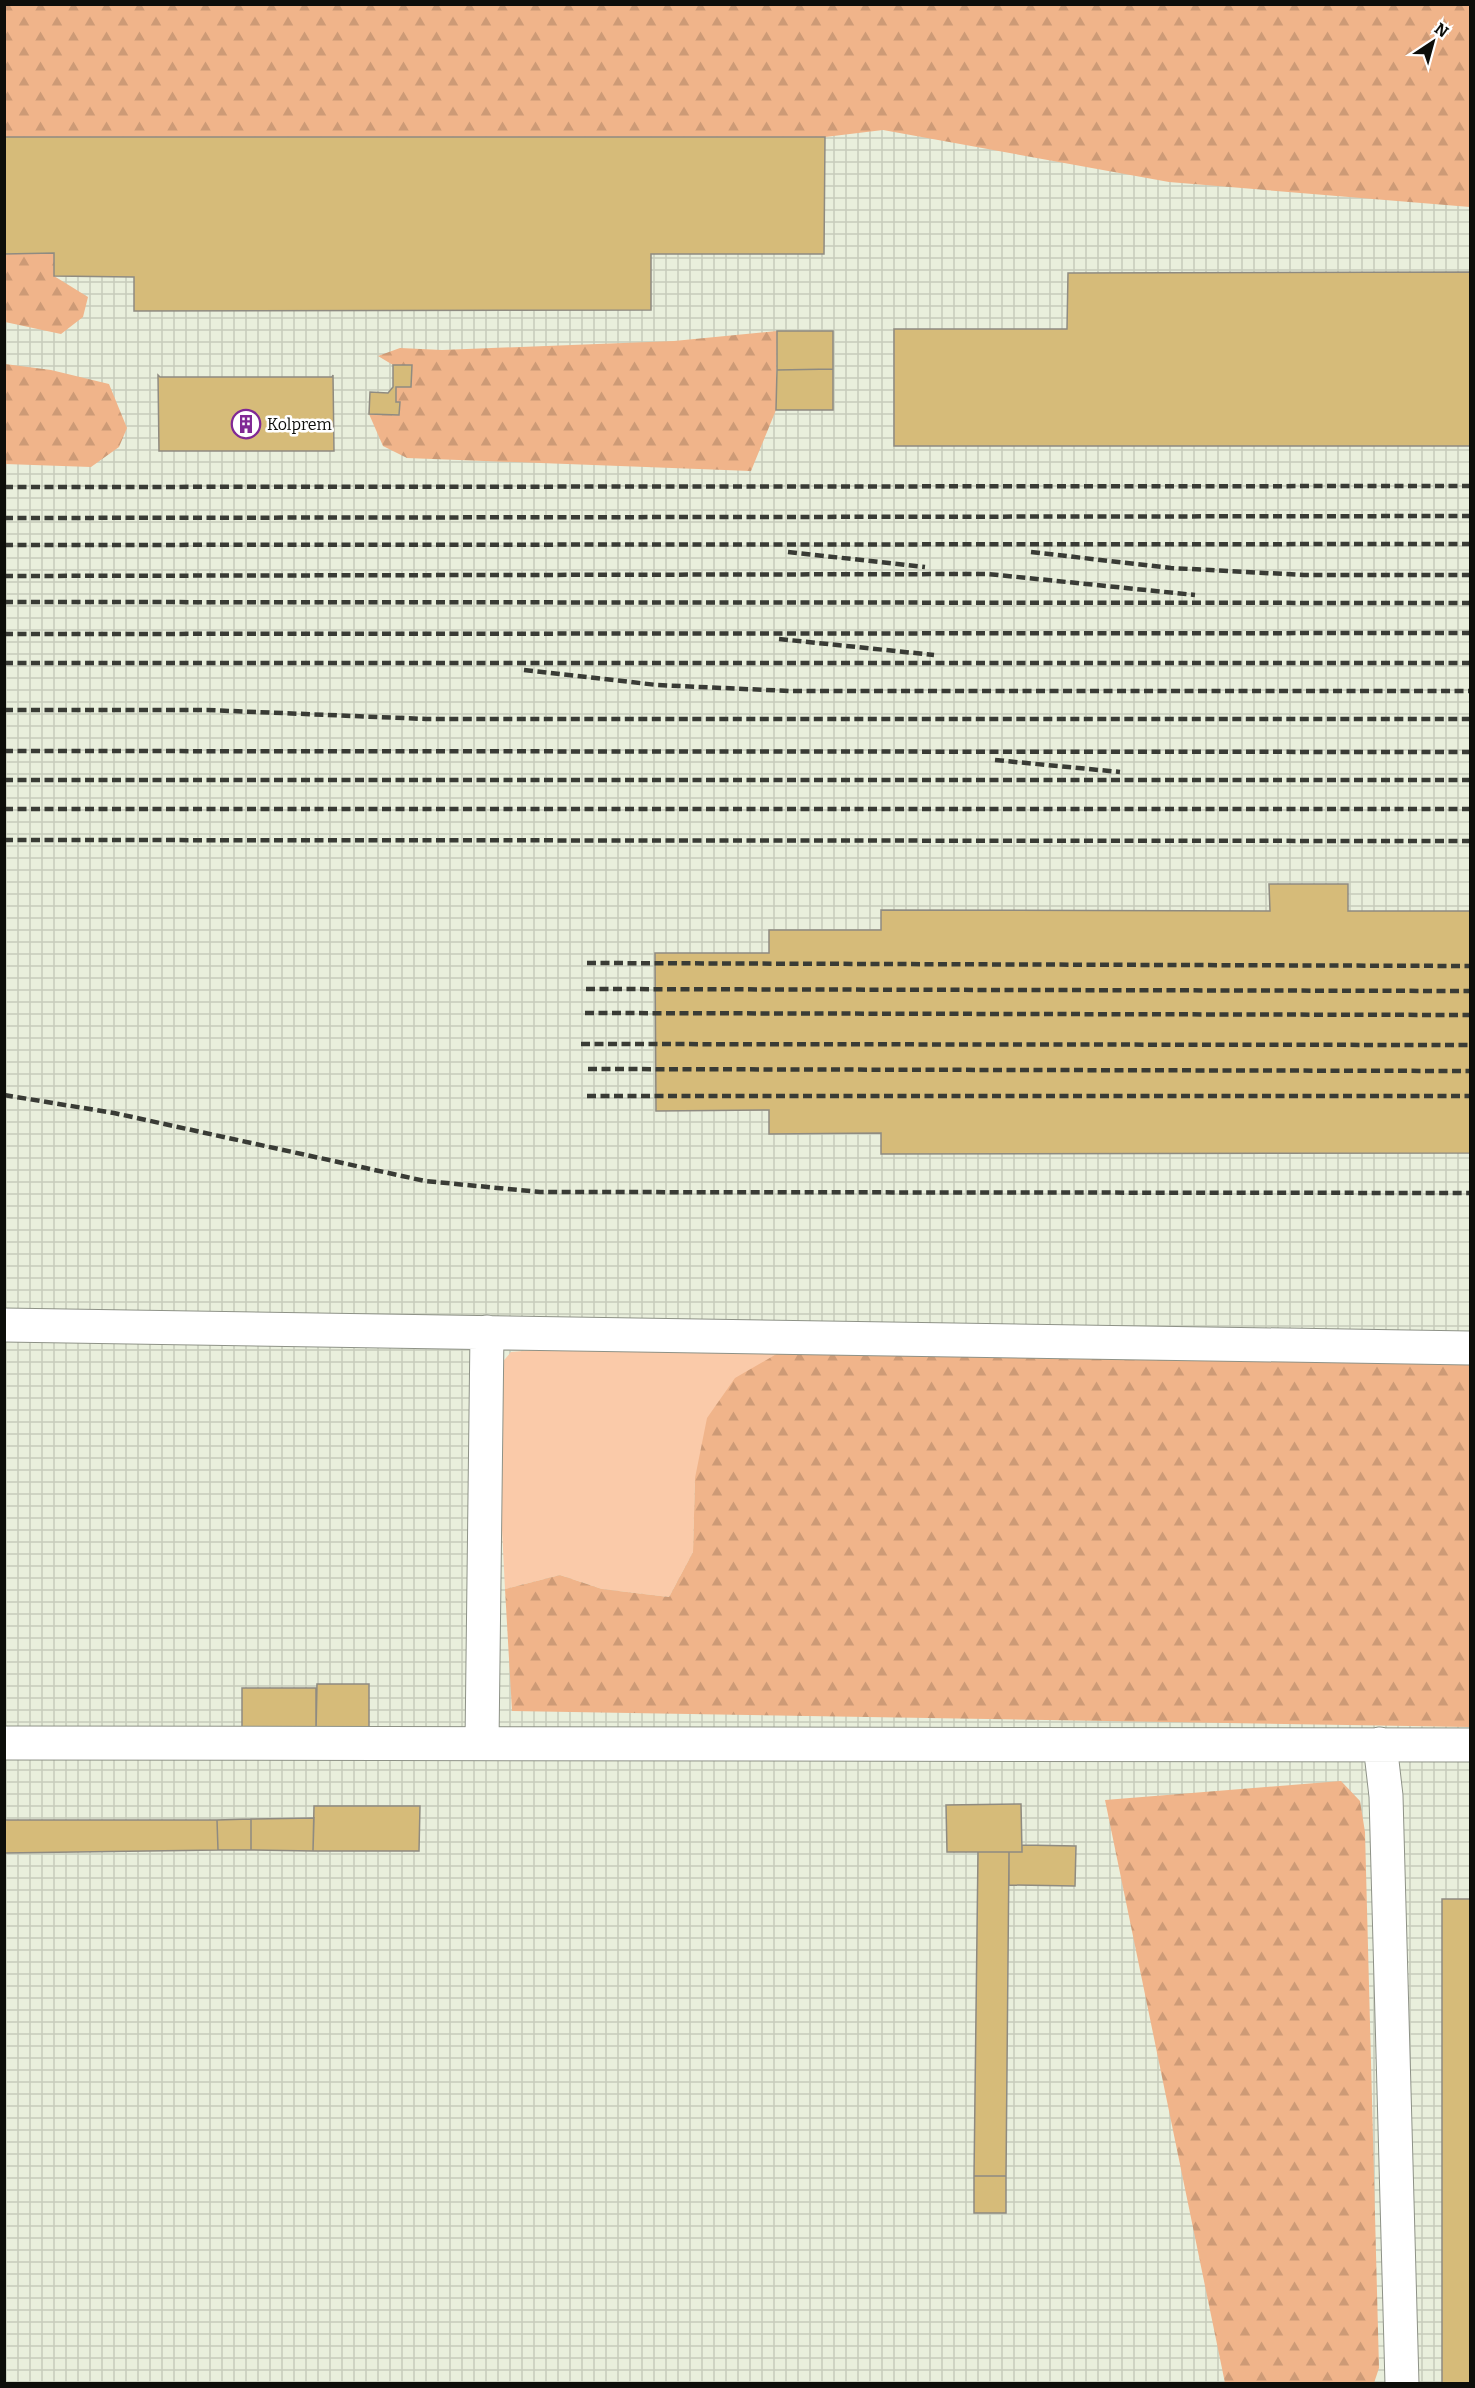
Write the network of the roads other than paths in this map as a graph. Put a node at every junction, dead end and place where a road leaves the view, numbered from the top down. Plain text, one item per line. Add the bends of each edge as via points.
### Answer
1 (4, 1325) edge
2 (487, 1332) junction
3 (1470, 1348) edge
4 (4, 1743) edge
5 (482, 1743) junction
6 (1380, 1744) junction
7 (1470, 1745) edge
8 (1402, 2384) edge

1 - 2 lane
2 - 3 lane
2 - 5 lane
4 - 5 lane
5 - 6 lane
6 - 7 lane
6 - 8 lane via 1386,1796

